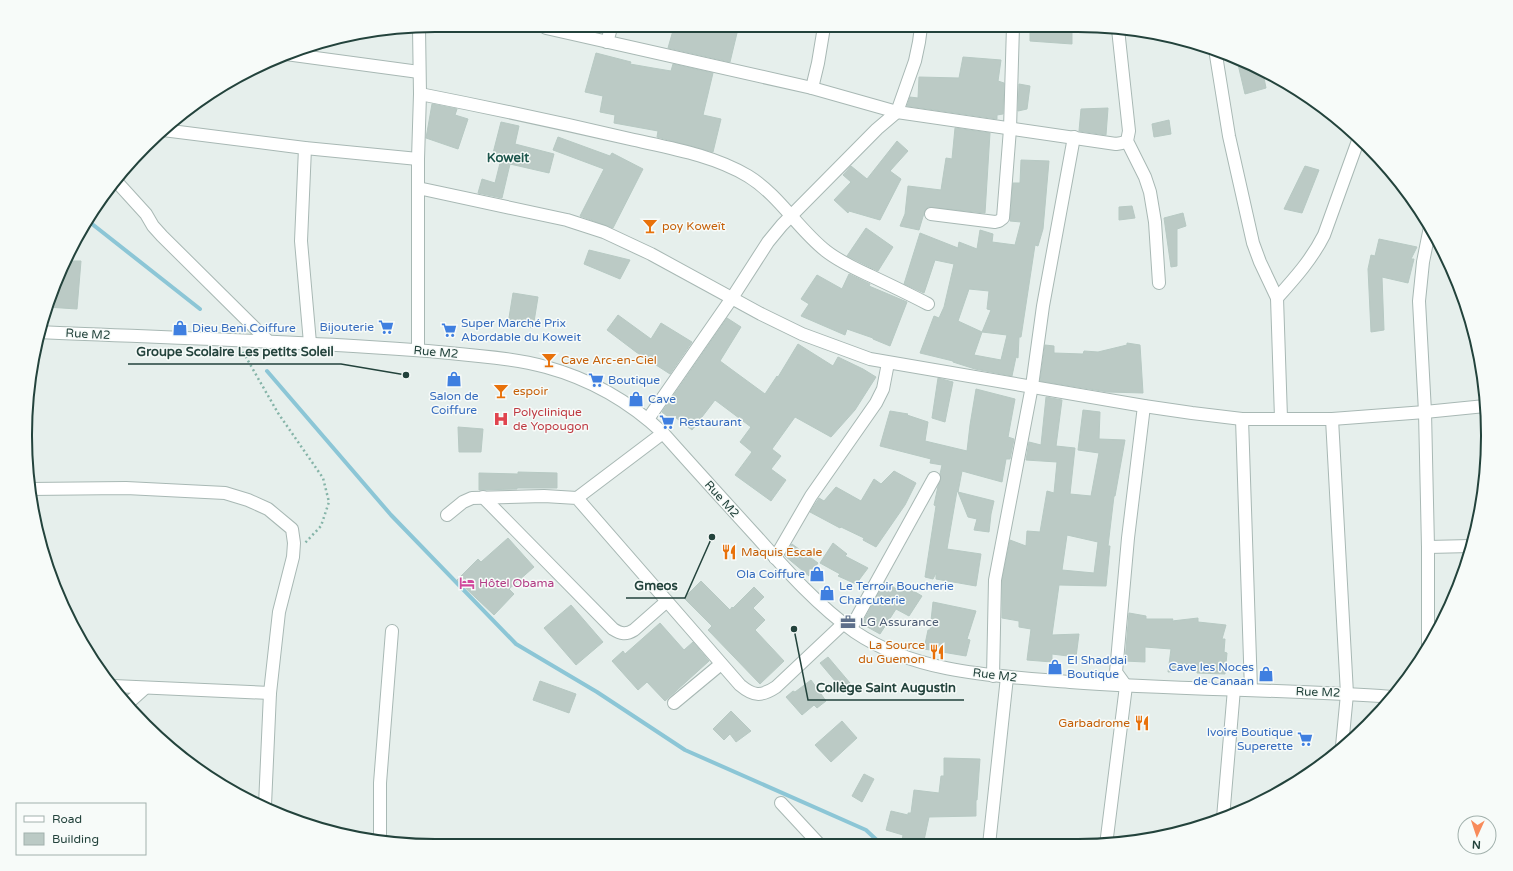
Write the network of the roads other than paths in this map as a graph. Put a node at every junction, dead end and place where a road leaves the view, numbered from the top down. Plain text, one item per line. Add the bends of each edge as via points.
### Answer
1 (563, 32) edge
2 (610, 32) edge
3 (823, 32) edge
4 (920, 32) edge
5 (1013, 32) edge
6 (419, 33) edge
7 (1119, 34) edge
8 (607, 42) junction
9 (299, 56) edge
10 (1216, 57) edge
11 (419, 72) junction
12 (812, 88) junction
13 (420, 94) junction
14 (897, 112) junction
15 (1010, 129) junction
16 (170, 131) edge
17 (1074, 137) junction
18 (1127, 141) junction
19 (1357, 144) edge
20 (305, 148) junction
21 (418, 159) junction
22 (119, 185) edge
23 (418, 188) junction
24 (931, 214) dead end
25 (791, 216) junction
26 (1428, 236) edge
27 (1159, 284) dead end
28 (732, 298) junction
29 (1277, 298) junction
30 (928, 304) dead end
31 (46, 332) edge
32 (269, 342) junction
33 (310, 343) junction
34 (418, 350) junction
35 (888, 363) junction
36 (1032, 386) junction
37 (1144, 406) junction
38 (1480, 407) edge
39 (1425, 412) junction
40 (1281, 418) junction
41 (648, 419) junction
42 (1242, 419) junction
43 (1332, 419) junction
44 (663, 433) junction
45 (934, 478) dead end
46 (35, 488) edge
47 (483, 497) junction
48 (577, 498) junction
49 (448, 515) dead end
50 (1465, 546) edge
51 (1428, 547) junction
52 (775, 558) junction
53 (667, 601) junction
54 (847, 626) junction
55 (392, 632) dead end
56 (1428, 635) edge
57 (721, 664) junction
58 (993, 676) junction
59 (1007, 677) junction
60 (119, 686) edge
61 (1126, 686) junction
62 (145, 688) junction
63 (1234, 689) junction
64 (1251, 690) junction
65 (270, 693) junction
66 (1347, 694) junction
67 (1385, 697) edge
68 (131, 701) edge
69 (674, 703) dead end
70 (1343, 740) edge
71 (265, 801) edge
72 (781, 803) dead end
73 (1224, 811) edge
74 (380, 835) edge
75 (1107, 838) edge
76 (814, 839) edge
77 (990, 839) edge

1 - 8 street
2 - 8 street
3 - 12 street
4 - 14 street via 915,61
5 - 15 street
6 - 11 street
7 - 18 street via 1129,131
8 - 12 street
9 - 11 street
10 - 29 street via 1229,136 1253,243
11 - 13 street
12 - 14 street
13 - 21 street
13 - 25 street via 572,125 715,161 748,176 764,187
14 - 15 street
14 - 25 street via 876,129
15 - 17 street
15 - 24 street via 1003,218 995,222
16 - 20 street
17 - 18 street via 1116,144
17 - 36 street via 1043,306
18 - 27 street via 1150,192
19 - 29 street via 1317,250
20 - 21 street
20 - 33 street via 301,241
21 - 23 street
22 - 32 street via 162,236
23 - 28 street via 567,220 604,232
23 - 34 street
25 - 28 street via 768,242
25 - 30 street via 826,251 841,262
26 - 39 street via 1420,300
28 - 35 street via 802,334
28 - 41 street
29 - 40 street
31 - 32 street, Rue M2
32 - 33 street, Rue M2
33 - 34 street, Rue M2
34 - 41 street, Rue M2 via 511,360 545,367 601,388
35 - 36 street
35 - 52 street via 883,389 876,403 811,496
36 - 37 street
36 - 58 street via 995,580
37 - 42 street
37 - 61 street via 1128,538 1116,672
38 - 39 street
39 - 43 street
39 - 51 street
40 - 42 street
40 - 43 street
41 - 44 street, Rue M2
42 - 64 street
43 - 66 street
44 - 48 street
44 - 52 street, Rue M2
45 - 54 street
46 - 65 street via 126,488 224,494 248,500 268,509 292,529 293,557 279,612
47 - 48 street
47 - 49 street via 463,502
47 - 53 street via 620,634 628,634 634,630
48 - 53 street
50 - 51 street
51 - 56 street
52 - 54 street, Rue M2 via 826,609
53 - 57 street
54 - 57 street via 768,692 757,695 748,692
54 - 58 street, Rue M2 via 870,641 922,663
55 - 74 street via 380,783
57 - 69 street
58 - 59 street, Rue M2
59 - 61 street, Rue M2
59 - 77 street
60 - 62 street
61 - 63 street, Rue M2
61 - 75 street
62 - 65 street
62 - 68 street
63 - 64 street, Rue M2
63 - 73 street
64 - 66 street, Rue M2
65 - 71 street
66 - 67 street, Rue M2
66 - 70 street
72 - 76 street

